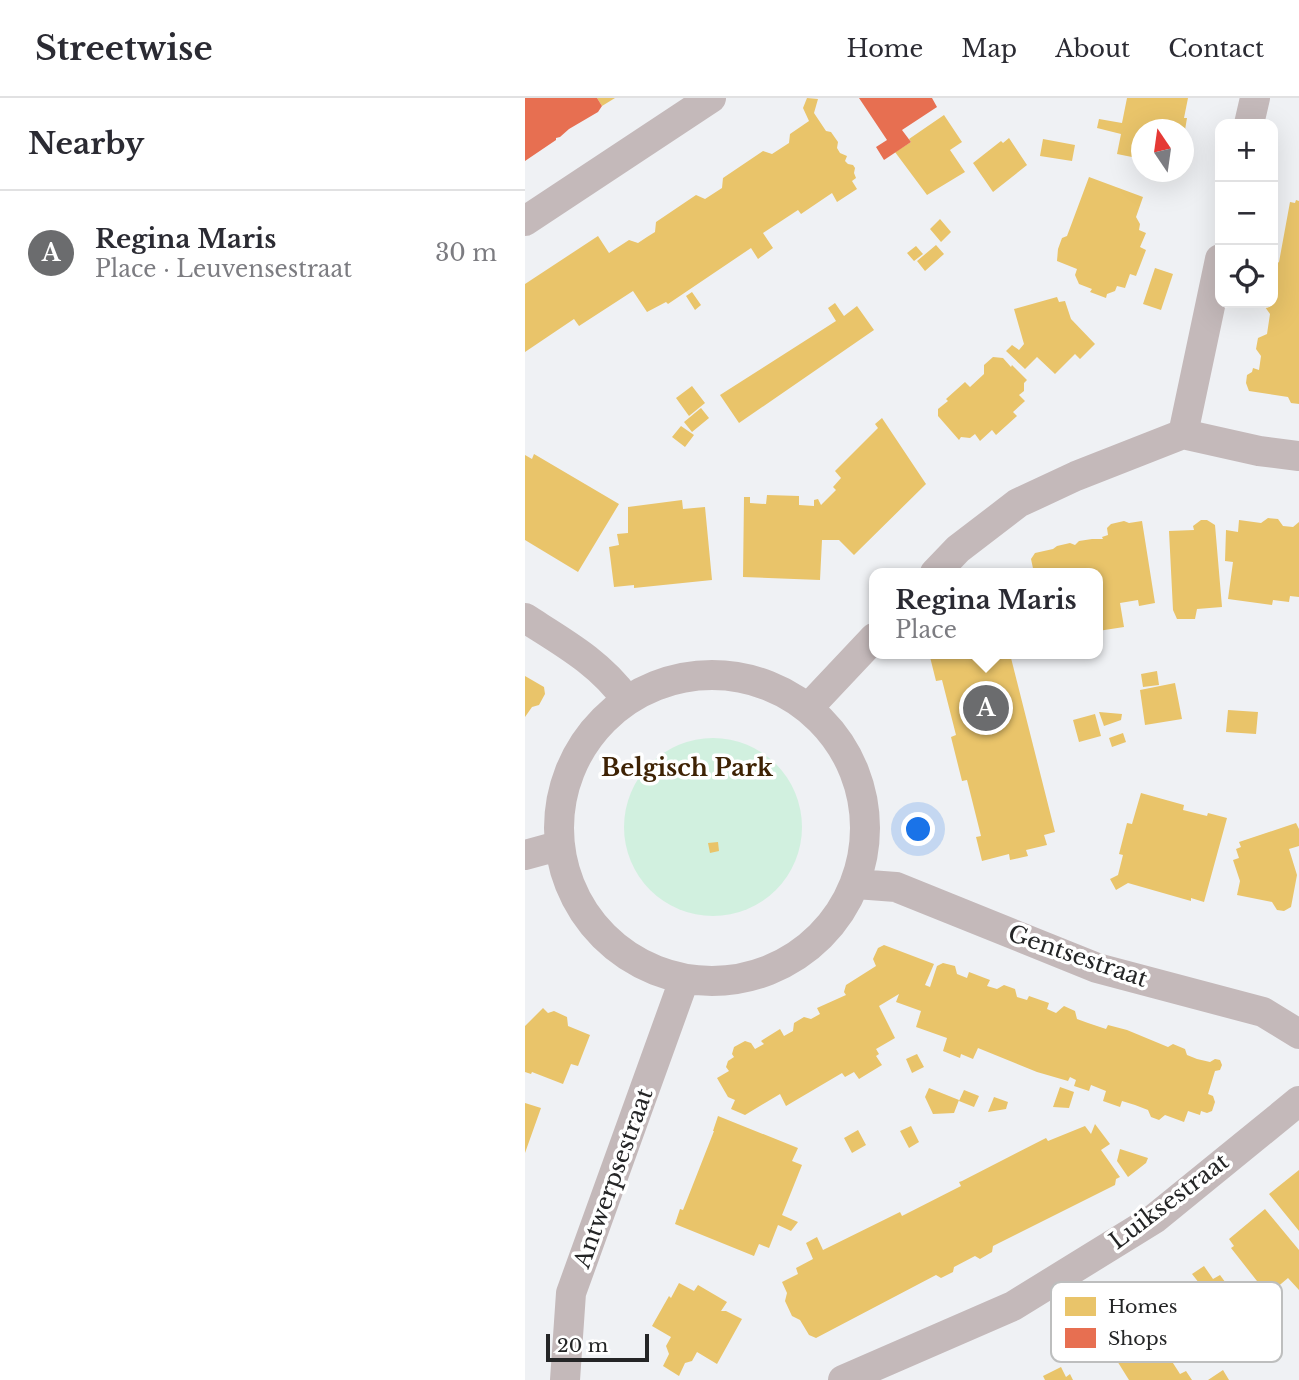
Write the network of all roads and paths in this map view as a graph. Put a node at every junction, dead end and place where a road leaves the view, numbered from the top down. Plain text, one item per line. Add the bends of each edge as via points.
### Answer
1 (711, 98) edge
2 (1255, 98) edge
3 (1250, 119) edge
4 (525, 221) edge
5 (1215, 283) edge
6 (1183, 434) junction
7 (1299, 456) edge
8 (940, 568) edge
9 (525, 618) edge
10 (869, 643) edge
11 (626, 699) junction
12 (809, 707) junction
13 (558, 846) junction
14 (525, 855) edge
15 (856, 884) junction
16 (684, 980) junction
17 (1299, 1034) edge
18 (1299, 1101) edge
19 (1052, 1282) edge
20 (1051, 1283) edge
21 (565, 1380) edge
22 (843, 1380) edge

1 - 4 street
2 - 3 street
5 - 6 street
6 - 7 street
6 - 8 street via 1018,503
9 - 11 street via 587,657
10 - 12 street
11 - 12 street via 679,677 723,674 767,683
11 - 13 street via 588,736 582,748 560,796
12 - 15 street via 843,746 860,784 866,841
13 - 14 street
13 - 16 street via 573,896 600,935 640,964
15 - 16 street via 833,924 800,955 739,980
15 - 17 street, Gentsestraat via 896,887 1097,968 1263,1012
16 - 21 street, Antwerpsestraat via 571,1293
18 - 19 street, Luiksestraat via 1154,1219
20 - 22 street, Luiksestraat via 1013,1306

